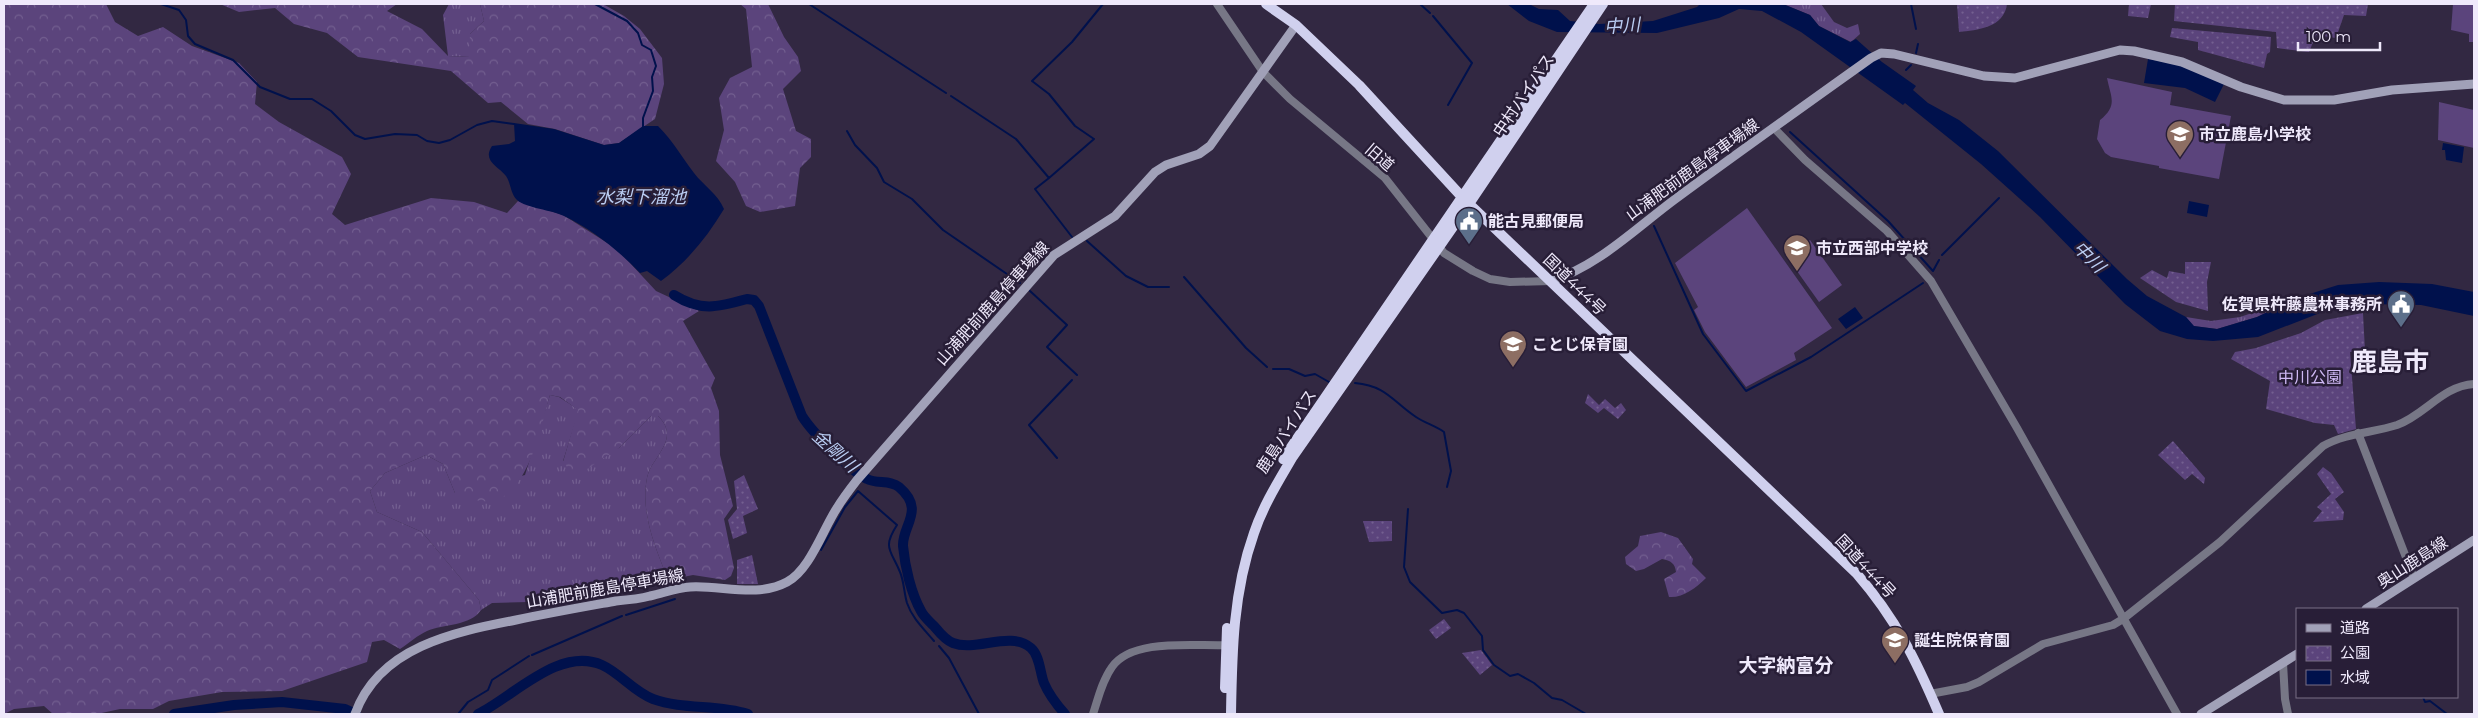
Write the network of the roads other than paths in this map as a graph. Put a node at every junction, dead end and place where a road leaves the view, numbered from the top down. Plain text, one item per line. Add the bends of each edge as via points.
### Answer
1 (1217, 4) edge
2 (1266, 4) edge
3 (1594, 4) edge
4 (1603, 4) edge
5 (1296, 26) junction
6 (1555, 68) junction
7 (1263, 72) junction
8 (2474, 84) edge
9 (1774, 128) junction
10 (1465, 200) junction
11 (1436, 244) junction
12 (1551, 281) junction
13 (2474, 384) edge
14 (2358, 433) junction
15 (2474, 540) edge
16 (2414, 578) junction
17 (2368, 608) edge
18 (2123, 618) junction
19 (1229, 645) junction
20 (2296, 655) edge
21 (2283, 663) junction
22 (1930, 694) junction
23 (355, 714) edge
24 (1093, 714) edge
25 (1225, 714) edge
26 (1231, 714) edge
27 (1940, 714) edge
28 (2177, 714) edge
29 (2200, 714) edge
30 (2288, 714) edge

1 - 7 street, 旧道
2 - 5 highway, 国道444号
3 - 6 highway, 中村バイパス
4 - 6 highway, 中村バイパス
5 - 7 main road, 山浦肥前鹿島停車場線
5 - 10 highway, 国道444号 via 1359,86
6 - 10 highway, 中村バイパス
7 - 11 street, 旧道 via 1290,99 1385,178
7 - 23 main road, 山浦肥前鹿島停車場線 via 1210,146 1199,154 1155,172 1115,216 1054,254 857,480 793,579 778,586 752,590 676,589 466,630 428,642 386,669 373,682
8 - 9 main road, 山浦肥前鹿島停車場線 via 2392,90 2334,100 2284,100 2241,87 2182,62 2134,50 2120,50 2016,78 1984,76 1894,54 1876,54
9 - 12 main road, 山浦肥前鹿島停車場線 via 1596,259
9 - 18 street via 1805,160 1887,231 1931,281
10 - 11 highway, 鹿島バイパス
10 - 12 highway, 国道444号
11 - 12 street, 旧道 via 1473,272 1490,279
11 - 19 highway, 鹿島バイパス via 1286,454 1261,499 1238,564
12 - 22 highway, 国道444号 via 1857,574 1896,624
13 - 14 street via 2440,396 2397,424
14 - 16 street
14 - 18 street via 2323,446 2220,542
15 - 16 main road, 奥山鹿島線
16 - 17 main road, 奥山鹿島線
18 - 22 street via 2113,625 2042,644 1967,687
18 - 28 street
19 - 24 street via 1150,647 1129,653 1112,667
19 - 25 highway, 鹿島バイパス
19 - 26 highway, 鹿島バイパス
20 - 21 main road
21 - 29 main road
21 - 30 street
22 - 27 highway, 国道444号

